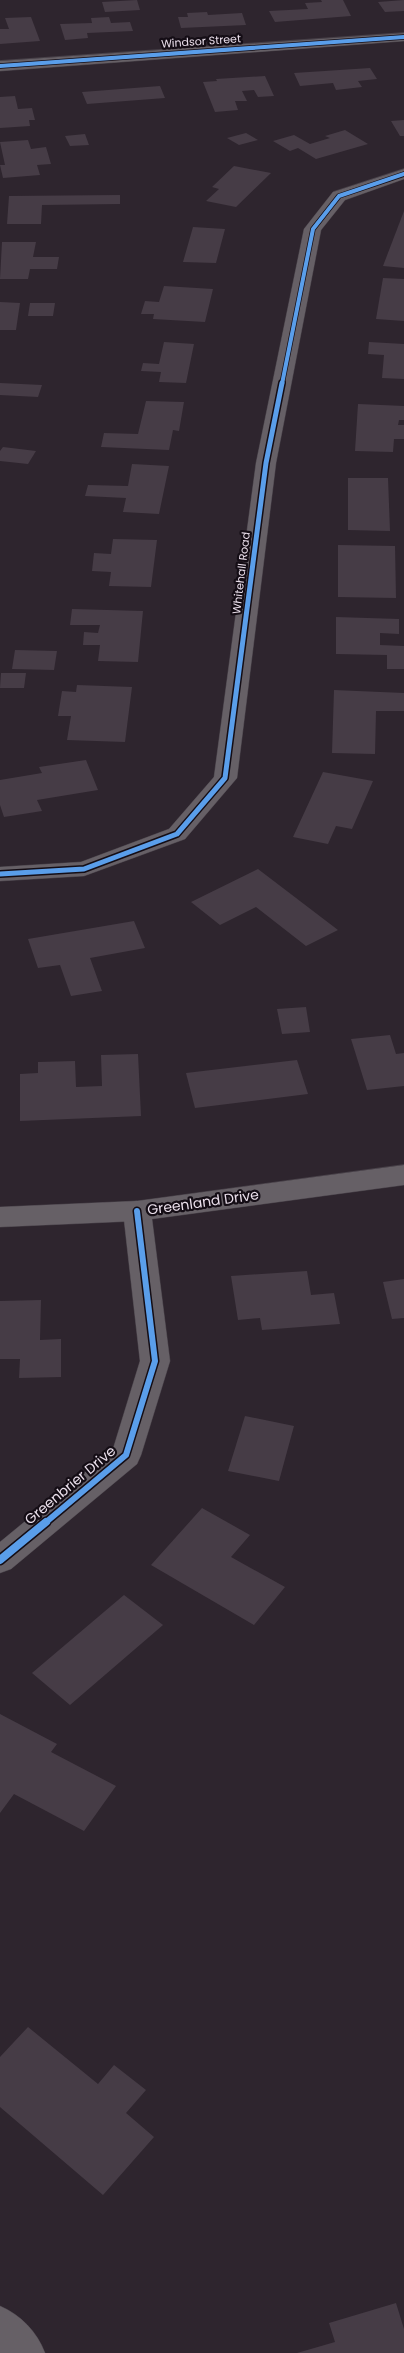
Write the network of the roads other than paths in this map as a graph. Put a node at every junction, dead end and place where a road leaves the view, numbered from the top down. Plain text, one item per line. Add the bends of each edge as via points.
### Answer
1 (404, 37) edge
2 (0, 66) edge
3 (404, 174) edge
4 (0, 874) edge
5 (404, 1175) edge
6 (137, 1211) junction
7 (0, 1217) edge
8 (0, 1560) edge
9 (0, 2326) edge
10 (25, 2353) edge

1 - 2 street, Windsor Street
3 - 4 street, Whitehall Road via 339,196 313,229 266,463 225,778 176,834 84,869
5 - 6 street, Greenland Drive
6 - 7 street, Greenland Drive
6 - 8 street, Greenbrier Drive via 155,1361 126,1455
9 - 10 street

